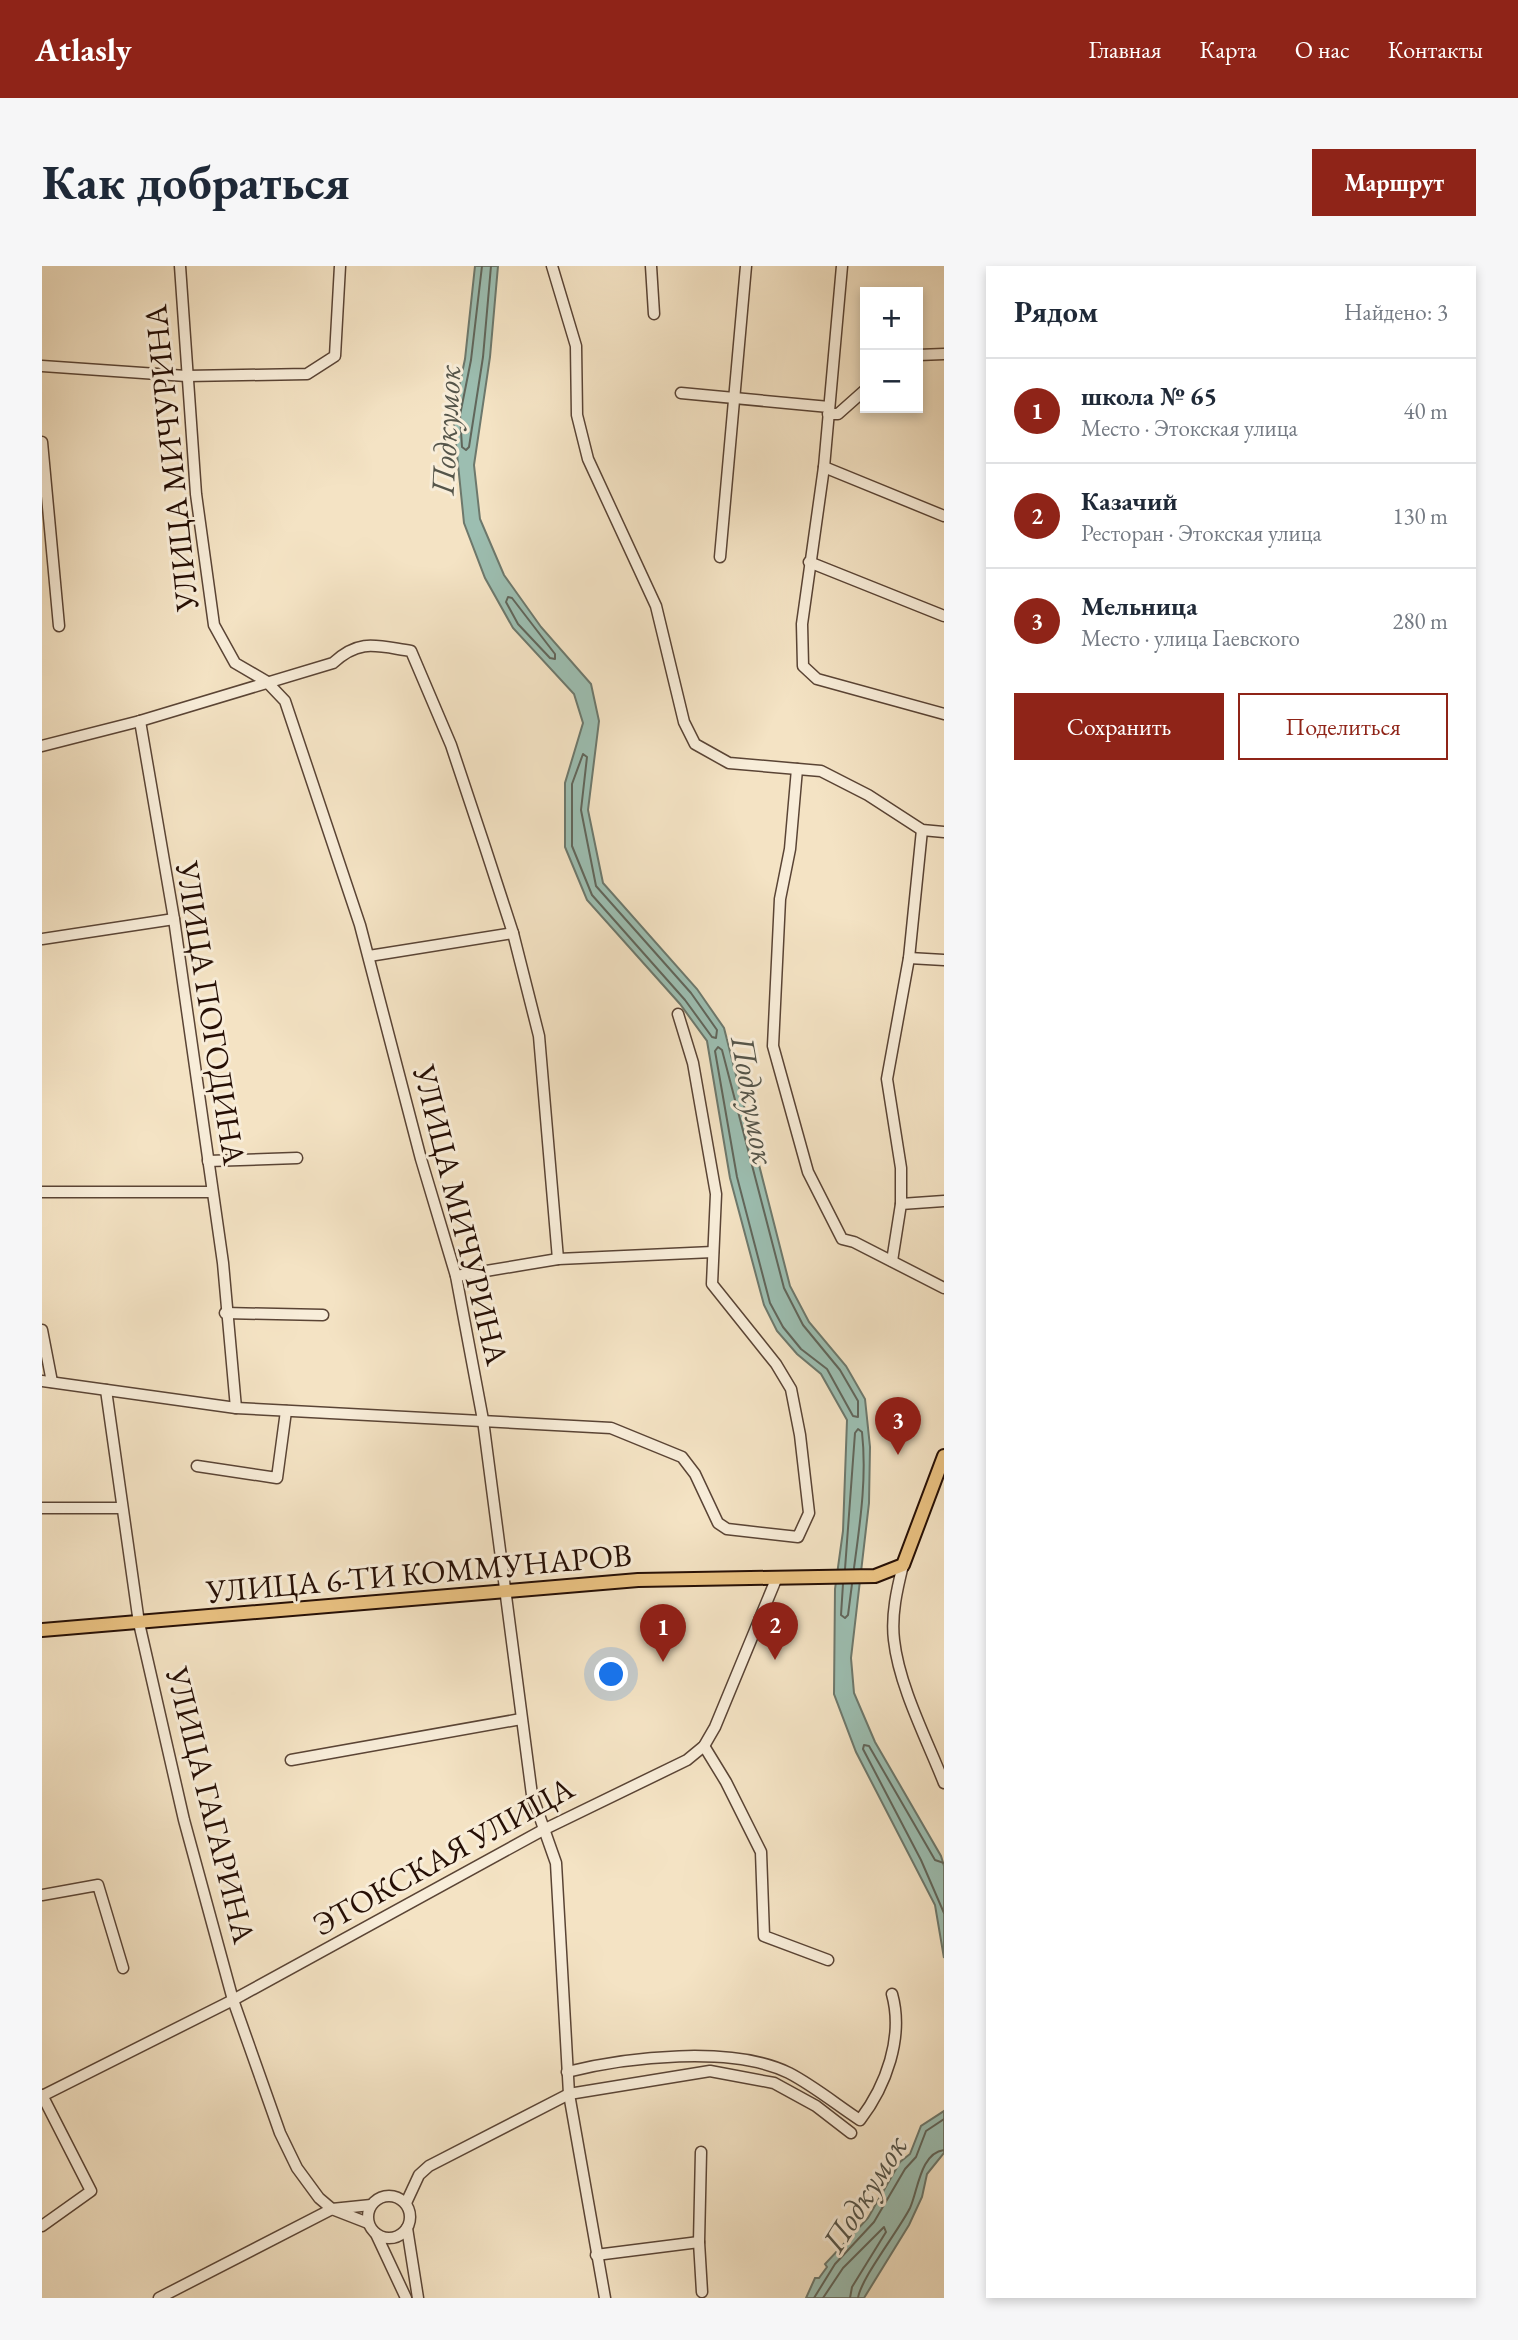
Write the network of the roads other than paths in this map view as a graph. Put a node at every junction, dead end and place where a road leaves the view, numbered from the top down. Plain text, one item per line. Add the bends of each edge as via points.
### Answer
1 (180, 266) edge
2 (340, 266) edge
3 (552, 266) edge
4 (651, 266) edge
5 (746, 266) edge
6 (842, 266) edge
7 (653, 314) dead end
8 (944, 354) edge
9 (923, 355) edge
10 (42, 366) edge
11 (186, 376) junction
12 (681, 393) dead end
13 (860, 394) edge
14 (732, 399) junction
15 (829, 411) junction
16 (42, 442) edge
17 (824, 467) junction
18 (944, 516) edge
19 (720, 556) dead end
20 (808, 562) junction
21 (944, 617) edge
22 (59, 626) dead end
23 (266, 681) junction
24 (944, 714) edge
25 (140, 721) junction
26 (42, 746) edge
27 (796, 769) junction
28 (922, 830) junction
29 (944, 832) edge
30 (174, 919) junction
31 (513, 933) junction
32 (42, 939) edge
33 (369, 956) junction
34 (909, 958) junction
35 (944, 960) edge
36 (678, 1014) dead end
37 (297, 1158) dead end
38 (208, 1161) junction
39 (42, 1192) edge
40 (212, 1192) junction
41 (944, 1201) edge
42 (901, 1203) junction
43 (713, 1252) junction
44 (558, 1259) junction
45 (892, 1261) junction
46 (456, 1276) junction
47 (944, 1287) edge
48 (225, 1313) junction
49 (323, 1315) dead end
50 (42, 1330) edge
51 (47, 1381) edge
52 (106, 1390) junction
53 (236, 1408) junction
54 (286, 1411) junction
55 (483, 1420) junction
56 (944, 1456) edge
57 (197, 1466) dead end
58 (42, 1508) edge
59 (120, 1508) junction
60 (903, 1565) junction
61 (777, 1577) junction
62 (504, 1590) junction
63 (139, 1623) junction
64 (42, 1630) edge
65 (521, 1719) junction
66 (704, 1746) junction
67 (291, 1760) dead end
68 (944, 1783) edge
69 (543, 1830) junction
70 (42, 1895) edge
71 (828, 1960) dead end
72 (123, 1968) dead end
73 (892, 1994) dead end
74 (233, 2000) junction
75 (567, 2072) junction
76 (569, 2094) junction
77 (42, 2096) edge
78 (851, 2133) dead end
79 (701, 2152) dead end
80 (406, 2203) junction
81 (371, 2205) junction
82 (332, 2209) junction
83 (368, 2223) junction
84 (42, 2226) edge
85 (407, 2228) junction
86 (376, 2234) junction
87 (699, 2242) junction
88 (597, 2255) junction
89 (702, 2292) dead end
90 (159, 2298) edge
91 (406, 2298) edge
92 (418, 2298) edge
93 (605, 2298) edge

1 - 11 street, УЛИЦА МИЧУРИНА
2 - 11 street via 335,356 307,374
3 - 27 street via 576,346 577,415 588,459 656,606 684,722 695,744 729,763
4 - 7 street
5 - 14 street
6 - 15 street
8 - 9 street
10 - 11 street
11 - 23 street, УЛИЦА МИЧУРИНА via 214,625 235,663
12 - 14 street
13 - 15 street via 838,414
14 - 15 street
14 - 19 street
15 - 17 street
16 - 22 street
17 - 18 street
17 - 20 street
20 - 21 street
20 - 24 street via 803,666 817,679
23 - 25 street
23 - 31 street via 332,663 348,649 364,644 411,651 451,745
23 - 33 street, УЛИЦА МИЧУРИНА via 285,701
25 - 26 street
25 - 30 street, УЛИЦА ПОГОДИНА
27 - 28 street via 821,771
27 - 45 street via 790,849 780,899 773,1046 808,1172 842,1239
28 - 29 street
28 - 34 street
30 - 32 street
30 - 38 street, УЛИЦА ПОГОДИНА
31 - 33 street
31 - 44 street via 539,1036
33 - 46 street, УЛИЦА МИЧУРИНА
34 - 35 street
34 - 42 street via 887,1079 901,1168
36 - 43 street via 693,1063 716,1194
37 - 38 street
38 - 40 street, УЛИЦА ПОГОДИНА
39 - 40 street
40 - 48 street, УЛИЦА ПОГОДИНА
41 - 42 street
42 - 45 street
43 - 44 street
43 - 55 street via 712,1284 791,1389 809,1513 798,1538 727,1529 718,1523 682,1457 611,1428
44 - 46 street
45 - 47 street
46 - 55 street, УЛИЦА МИЧУРИНА
48 - 49 street
48 - 53 street, УЛИЦА ПОГОДИНА
50 - 51 street
51 - 52 street
52 - 53 street
52 - 59 street, УЛИЦА ГАГАРИНА
53 - 54 street
54 - 55 street
54 - 57 street via 277,1478
55 - 62 street, УЛИЦА МИЧУРИНА
56 - 60 main road
58 - 59 street
59 - 63 street, УЛИЦА ГАГАРИНА
60 - 61 main road, УЛИЦА 6-ТИ КОММУНАРОВ via 876,1576
60 - 68 street via 894,1640 899,1665
61 - 62 main road, УЛИЦА 6-ТИ КОММУНАРОВ via 638,1580
61 - 66 street, ЭТОКСКАЯ УЛИЦА
62 - 63 main road, УЛИЦА 6-ТИ КОММУНАРОВ
62 - 65 street, УЛИЦА МИЧУРИНА
63 - 64 main road, УЛИЦА 6-ТИ КОММУНАРОВ
63 - 74 street, УЛИЦА ГАГАРИНА via 184,1820
65 - 67 street
65 - 69 street, УЛИЦА МИЧУРИНА via 532,1795
66 - 69 street, ЭТОКСКАЯ УЛИЦА via 687,1760
66 - 71 street via 761,1852 764,1937
69 - 74 street, ЭТОКСКАЯ УЛИЦА
69 - 75 street, УЛИЦА МИЧУРИНА via 556,1863
70 - 72 street via 98,1885
73 - 75 street via 897,2013 888,2070 860,2120 787,2073 732,2056 683,2056
74 - 77 street, ЭТОКСКАЯ УЛИЦА
74 - 82 street, УЛИЦА ГАГАРИНА via 280,2133 298,2168
75 - 76 street, УЛИЦА МИЧУРИНА
76 - 78 street via 710,2071 775,2083
76 - 80 street via 429,2166 419,2175
76 - 88 street, УЛИЦА МИЧУРИНА
77 - 84 street via 91,2191
79 - 87 street
80 - 81 street via 388,2195
80 - 85 street via 410,2211
81 - 82 street
81 - 83 street
82 - 83 street, УЛИЦА ГАГАРИНА
82 - 90 street
83 - 86 street
85 - 86 street via 393,2238
85 - 92 street
86 - 91 street
87 - 88 street
87 - 89 street
88 - 93 street, УЛИЦА МИЧУРИНА

